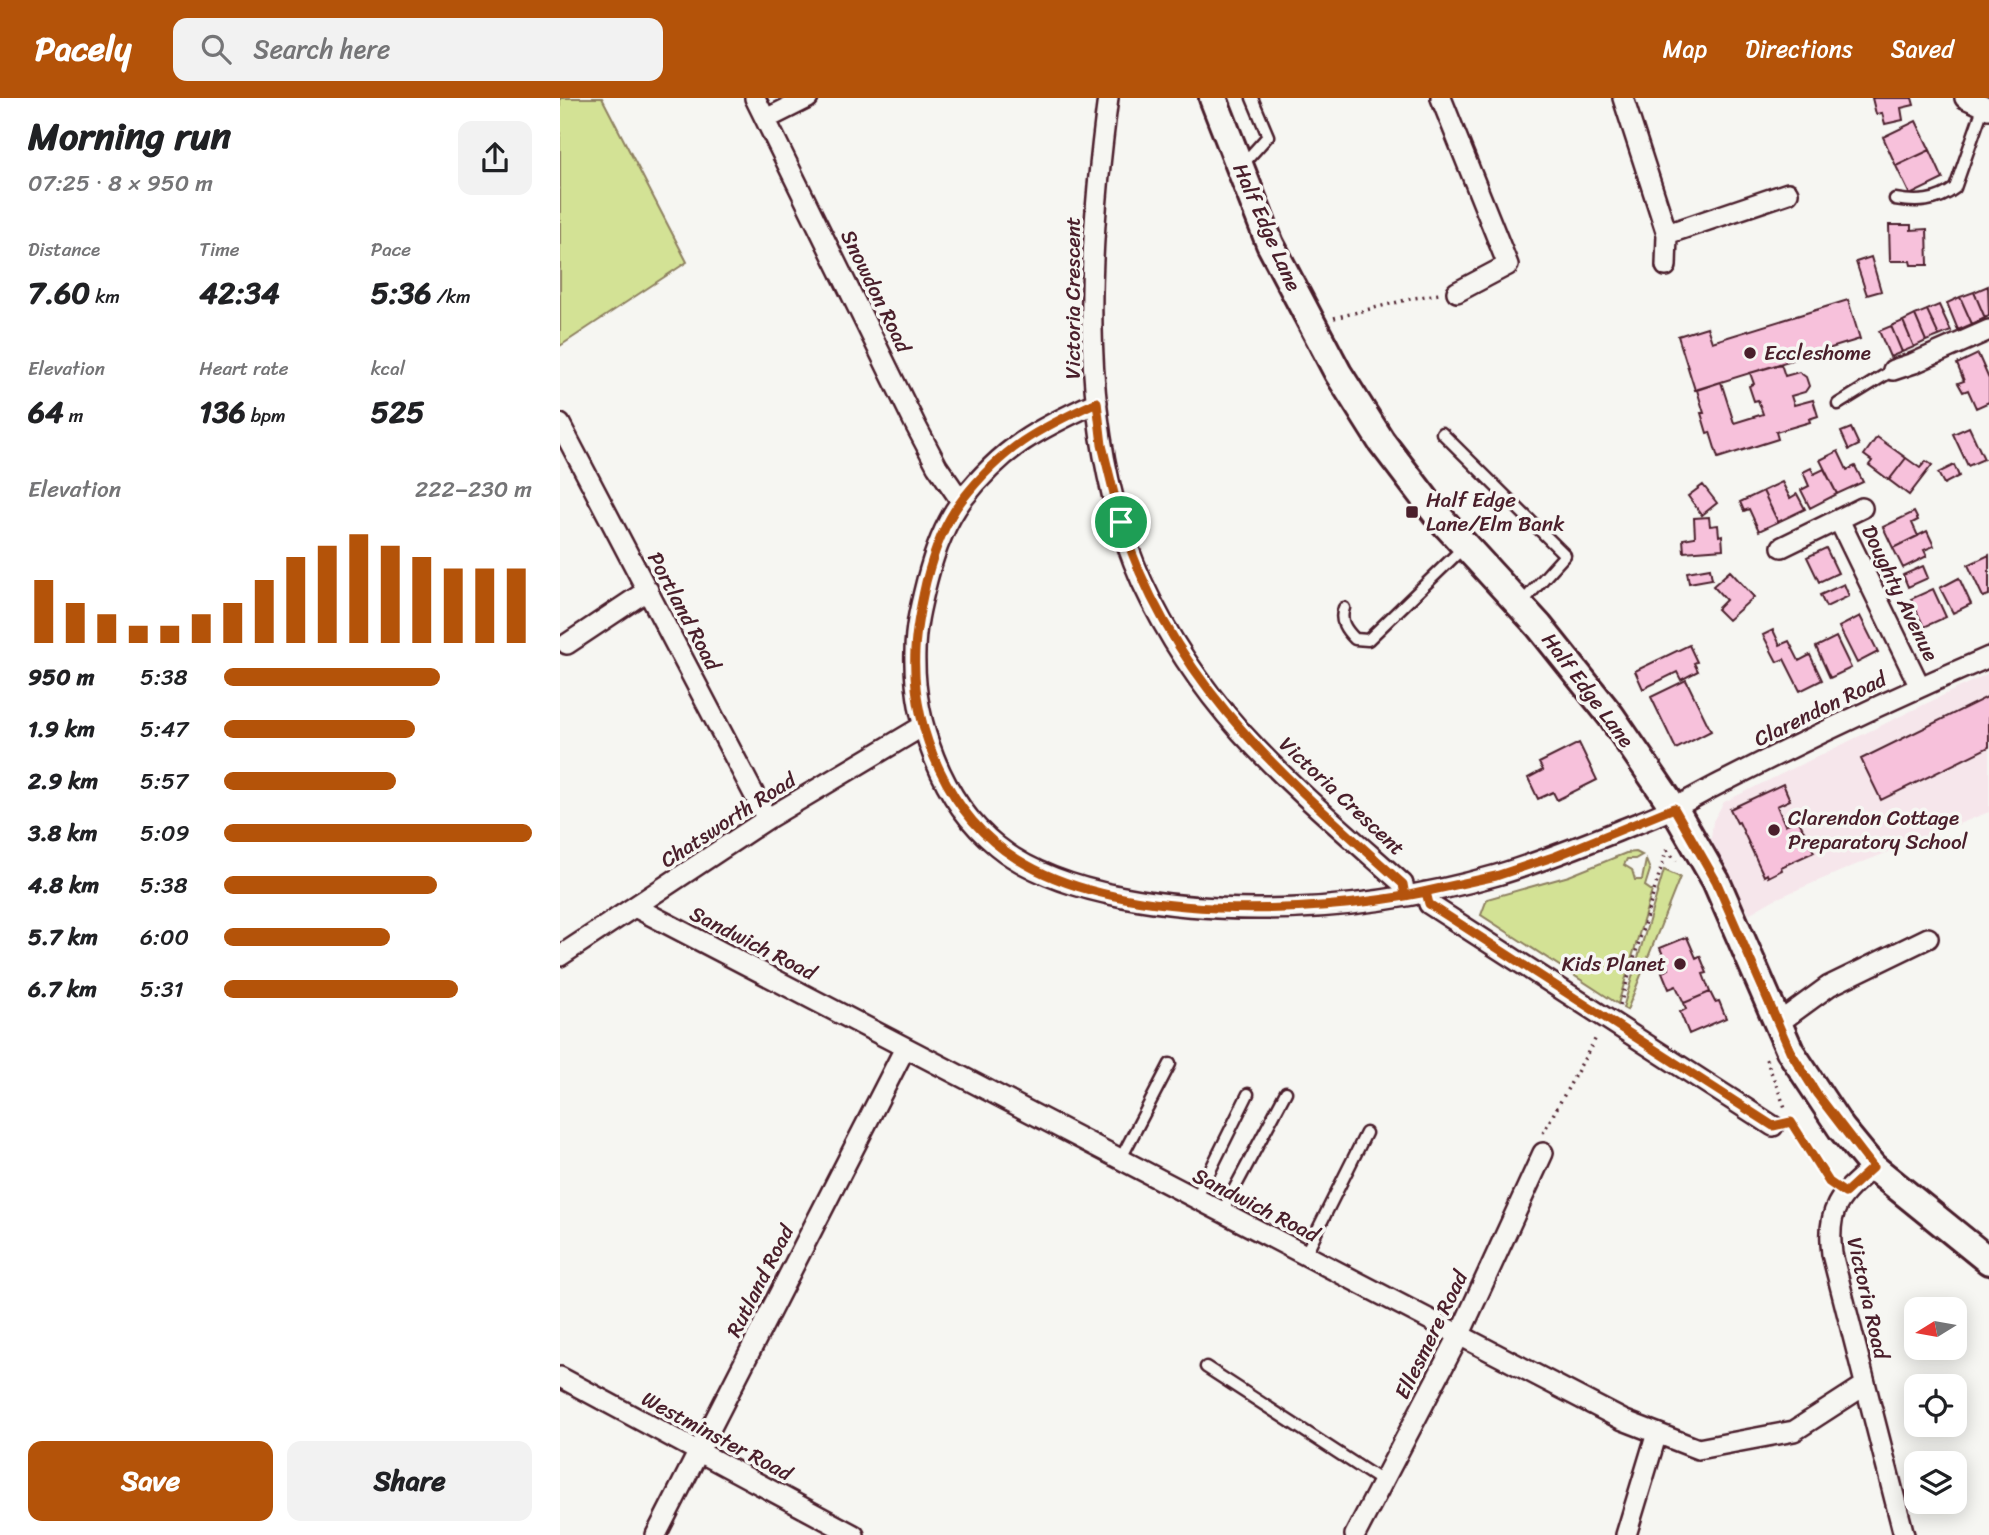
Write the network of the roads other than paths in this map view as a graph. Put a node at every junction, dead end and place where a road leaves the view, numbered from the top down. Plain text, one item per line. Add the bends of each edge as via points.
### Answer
1 (755, 98) edge
2 (808, 98) edge
3 (1108, 98) edge
4 (1213, 98) edge
5 (1252, 98) edge
6 (1441, 98) edge
7 (1623, 98) edge
8 (1965, 98) edge
9 (1986, 108) edge
10 (766, 119) junction
11 (1240, 167) junction
12 (1788, 193) dead end
13 (1895, 199) dead end
14 (1667, 234) junction
15 (1666, 266) dead end
16 (1457, 292) road end
17 (1989, 330) edge
18 (1893, 370) joint
19 (1097, 402) junction
20 (1838, 404) dead end
21 (560, 424) edge
22 (1443, 433) dead end
23 (961, 501) junction
24 (1862, 508) dead end
25 (1839, 520) junction
26 (1465, 545) junction
27 (1782, 547) dead end
28 (648, 590) junction
29 (1520, 605) junction
30 (1344, 608) dead end
31 (567, 644) dead end
32 (1989, 657) edge
33 (1920, 687) junction
34 (923, 726) junction
35 (1674, 808) junction
36 (767, 819) junction
37 (1426, 892) junction
38 (1405, 896) junction
39 (635, 907) junction
40 (1928, 938) dead end
41 (560, 956) edge
42 (1777, 1024) junction
43 (905, 1048) junction
44 (1170, 1064) dead end
45 (1286, 1092) dead end
46 (1248, 1094) dead end
47 (1773, 1126) road end
48 (1366, 1133) dead end
49 (1543, 1153) road end
50 (1120, 1160) junction
51 (1873, 1167) junction
52 (1196, 1199) junction
53 (1222, 1212) junction
54 (1305, 1255) junction
55 (1989, 1261) edge
56 (1459, 1336) junction
57 (1206, 1367) dead end
58 (560, 1377) edge
59 (1866, 1387) junction
60 (1657, 1433) junction
61 (698, 1452) junction
62 (1382, 1482) junction
63 (656, 1535) edge
64 (854, 1535) edge
65 (1355, 1535) edge
66 (1626, 1535) edge
67 (1904, 1535) edge

1 - 10 street, Snowdon Road
2 - 10 street
3 - 19 street, Victoria Crescent via 1093,251
4 - 11 main road, Half Edge Lane
5 - 11 lane via 1268,136
6 - 16 street via 1508,265
7 - 14 street
8 - 9 street
9 - 13 lane via 1955,188 1925,201
10 - 23 street, Snowdon Road via 921,436
11 - 26 main road, Half Edge Lane via 1270,244 1338,373 1381,441
12 - 14 street
14 - 15 street
17 - 18 street
18 - 20 lane
19 - 23 street, Clarendon Road via 1031,434 1009,450
19 - 38 street, Victoria Crescent via 1102,445 1128,545 1178,648 1241,732 1403,884
21 - 28 street, Portland Road
22 - 29 lane via 1565,555
23 - 34 street, Clarendon Road via 937,548 917,626 916,680
24 - 25 street, Doughty Avenue
25 - 27 street, Doughty Avenue
25 - 33 street, Doughty Avenue
26 - 29 main road, Half Edge Lane
26 - 30 lane via 1368,640 1355,639 1346,630
28 - 31 street
28 - 36 street, Portland Road
29 - 35 main road, Half Edge Lane via 1611,716
32 - 33 street, Clarendon Road
33 - 35 street, Clarendon Road
34 - 36 street, Chatsworth Road
34 - 38 street, Clarendon Road via 946,782 977,826 1019,861 1073,884 1127,897 1216,909 1292,908
35 - 37 street, Clarendon Road via 1556,856
35 - 42 main road, Half Edge Lane via 1716,881
36 - 39 street, Chatsworth Road
37 - 38 street, Clarendon Road
37 - 47 street via 1429,904
39 - 41 street, Chatsworth Road
39 - 43 street, Sandwich Road
40 - 42 street via 1829,986
42 - 51 main road, Half Edge Lane via 1817,1094
43 - 50 street, Sandwich Road
43 - 61 street, Rutland Road
44 - 50 lane
45 - 53 lane
46 - 52 lane
48 - 54 lane
49 - 56 street, Ellesmere Road
50 - 52 street, Sandwich Road
51 - 55 main road, Half Edge Lane
51 - 59 street, Victoria Road via 1845,1193 1833,1213 1830,1237
52 - 53 street, Sandwich Road
53 - 54 street, Sandwich Road
54 - 56 street, Sandwich Road
56 - 60 street, Sandwich Road
56 - 62 street, Ellesmere Road
57 - 62 lane
58 - 61 street, Westminster Road
59 - 60 street, Sandwich Road via 1794,1431 1698,1450
59 - 67 street, Victoria Road
60 - 66 street
61 - 63 street, Rutland Road
61 - 64 street, Westminster Road
62 - 65 street, Ellesmere Road

